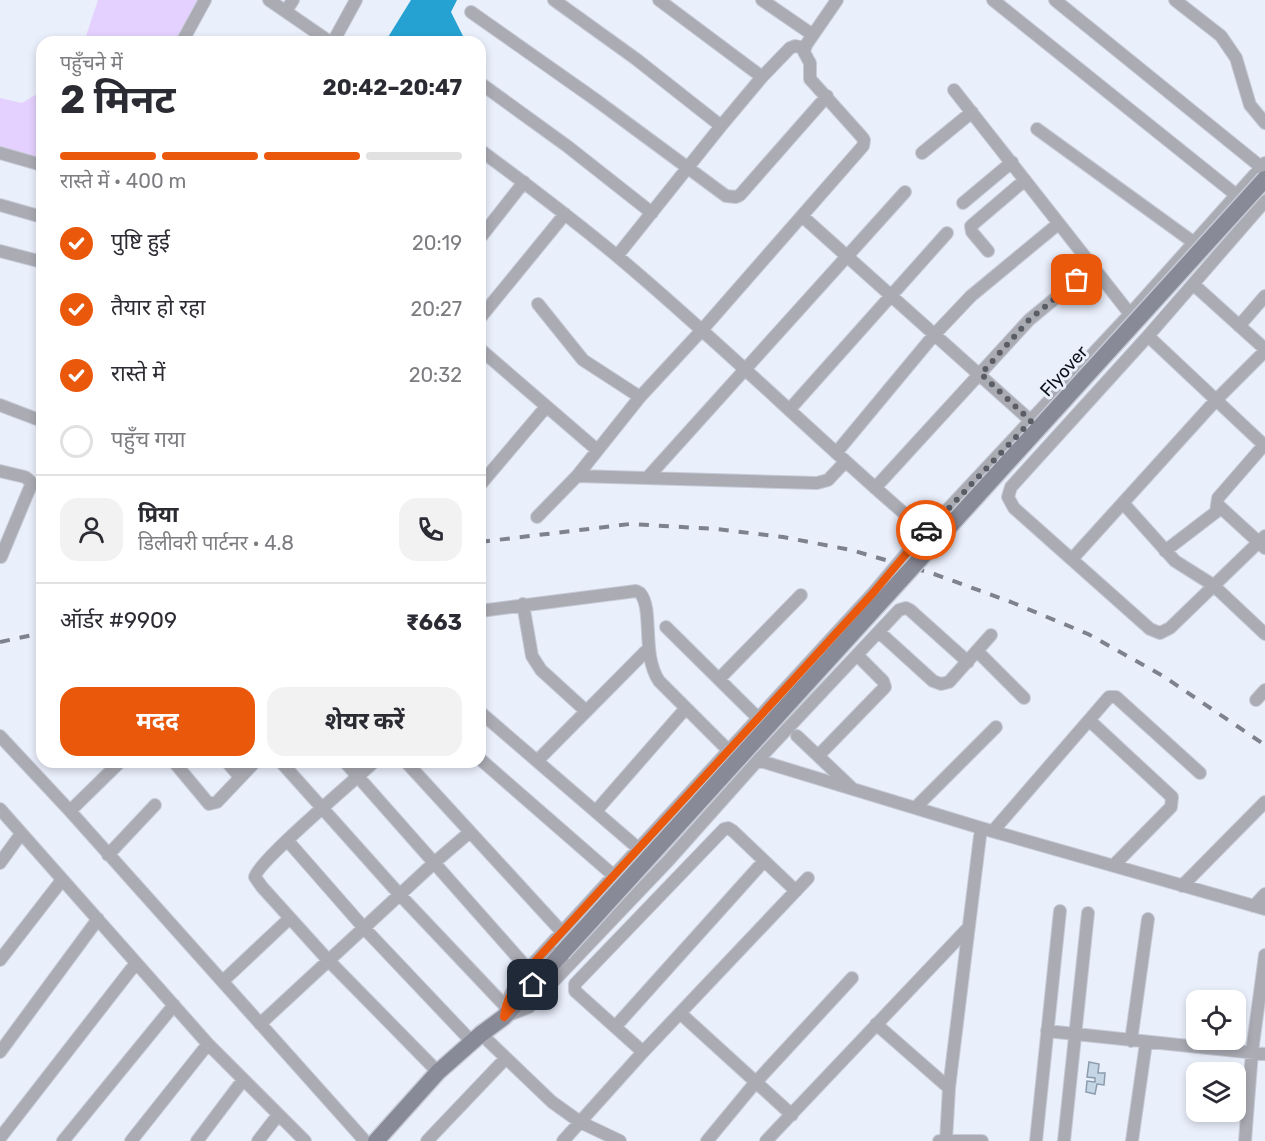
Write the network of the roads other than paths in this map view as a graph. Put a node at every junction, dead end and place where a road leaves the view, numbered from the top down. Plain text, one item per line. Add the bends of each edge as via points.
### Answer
1 (205, 0) edge
2 (269, 0) edge
3 (357, 0) edge
4 (554, 0) edge
5 (659, 0) edge
6 (762, 0) edge
7 (837, 0) edge
8 (993, 0) edge
9 (1055, 0) edge
10 (1174, 0) edge
11 (290, 5) edge
12 (471, 12) dead end
13 (813, 35) junction
14 (185, 36) edge
15 (325, 36) edge
16 (336, 36) edge
17 (805, 48) junction
18 (762, 77) junction
19 (486, 87) edge
20 (954, 90) dead end
21 (827, 96) junction
22 (972, 112) junction
23 (1265, 123) edge
24 (720, 126) junction
25 (1037, 129) dead end
26 (0, 153) edge
27 (922, 153) dead end
28 (486, 154) edge
29 (1012, 162) junction
30 (36, 163) edge
31 (687, 169) junction
32 (1264, 172) edge
33 (1025, 180) junction
34 (524, 183) junction
35 (905, 192) dead end
36 (1235, 194) junction
37 (1265, 201) edge
38 (963, 203) dead end
39 (0, 205) edge
40 (652, 213) junction
41 (565, 214) junction
42 (36, 215) edge
43 (802, 216) junction
44 (1058, 224) junction
45 (486, 230) edge
46 (947, 233) dead end
47 (1193, 242) junction
48 (0, 251) edge
49 (988, 251) dead end
50 (617, 256) junction
51 (846, 257) junction
52 (36, 260) edge
53 (1093, 267) junction
54 (1193, 284) junction
55 (890, 296) junction
56 (1265, 296) edge
57 (537, 304) dead end
58 (486, 311) edge
59 (1130, 314) junction
60 (1239, 326) junction
61 (702, 330) junction
62 (934, 335) junction
63 (1148, 336) junction
64 (1265, 350) edge
65 (486, 354) edge
66 (744, 369) junction
67 (981, 374) junction
68 (640, 397) junction
69 (1217, 399) junction
70 (0, 405) edge
71 (546, 407) junction
72 (789, 410) junction
73 (36, 419) edge
74 (1031, 421) junction
75 (1265, 445) edge
76 (596, 449) junction
77 (840, 458) junction
78 (993, 462) junction
79 (0, 471) edge
80 (576, 476) junction
81 (486, 477) edge
82 (648, 477) junction
83 (1011, 487) junction
84 (875, 488) junction
85 (1123, 503) junction
86 (1217, 504) junction
87 (537, 517) dead end
88 (926, 530) junction
89 (1263, 542) edge
90 (1165, 550) junction
91 (1, 557) edge
92 (1072, 559) junction
93 (1213, 585) junction
94 (801, 595) dead end
95 (523, 604) junction
96 (486, 610) edge
97 (666, 627) dead end
98 (879, 632) junction
99 (1265, 634) edge
100 (991, 635) dead end
101 (648, 649) junction
102 (977, 651) junction
103 (857, 655) junction
104 (968, 662) junction
105 (719, 679) junction
106 (1265, 690) edge
107 (1024, 698) dead end
108 (1256, 700) dead end
109 (686, 708) junction
110 (586, 711) junction
111 (486, 717) edge
112 (758, 718) junction
113 (1090, 721) junction
114 (996, 727) dead end
115 (0, 736) edge
116 (797, 736) dead end
117 (729, 751) junction
118 (818, 756) junction
119 (537, 760) junction
120 (758, 760) junction
121 (486, 764) edge
122 (114, 768) edge
123 (179, 768) edge
124 (232, 768) edge
125 (249, 768) edge
126 (286, 768) edge
127 (350, 768) edge
128 (368, 768) edge
129 (411, 768) edge
130 (1200, 772) dead end
131 (240, 777) junction
132 (358, 777) junction
133 (854, 791) junction
134 (1265, 802) edge
135 (155, 805) dead end
136 (322, 808) junction
137 (915, 808) junction
138 (0, 809) edge
139 (70, 811) junction
140 (596, 811) junction
141 (987, 830) junction
142 (470, 832) junction
143 (21, 834) junction
144 (287, 840) junction
145 (639, 849) junction
146 (108, 855) junction
147 (764, 861) junction
148 (435, 862) junction
149 (0, 863) edge
150 (1114, 865) junction
151 (613, 875) junction
152 (808, 878) dead end
153 (62, 880) junction
154 (1182, 886) junction
155 (796, 891) junction
156 (1265, 894) edge
157 (400, 895) junction
158 (1259, 907) edge
159 (1060, 911) dead end
160 (1088, 913) dead end
161 (290, 918) junction
162 (1148, 919) dead end
163 (98, 920) junction
164 (969, 927) junction
165 (364, 928) junction
166 (561, 931) junction
167 (1265, 955) edge
168 (0, 960) edge
169 (328, 960) junction
170 (136, 963) junction
171 (528, 969) junction
172 (852, 978) dead end
173 (223, 981) junction
174 (174, 1005) junction
175 (505, 1012) junction
176 (680, 1014) junction
177 (260, 1024) junction
178 (876, 1024) junction
179 (615, 1028) junction
180 (1047, 1031) junction
181 (1075, 1034) junction
182 (476, 1038) junction
183 (1131, 1041) junction
184 (1146, 1043) junction
185 (208, 1044) junction
186 (0, 1052) edge
187 (643, 1052) junction
188 (1259, 1053) edge
189 (506, 1059) junction
190 (438, 1072) junction
191 (243, 1080) junction
192 (755, 1083) junction
193 (949, 1088) junction
194 (278, 1115) junction
195 (792, 1115) junction
196 (580, 1122) junction
197 (0, 1138) edge
198 (944, 1140) edge
199 (63, 1141) edge
200 (131, 1141) edge
201 (196, 1141) edge
202 (258, 1141) edge
203 (305, 1141) edge
204 (365, 1141) edge
205 (376, 1141) edge
206 (427, 1141) edge
207 (562, 1141) edge
208 (620, 1141) edge
209 (707, 1141) edge
210 (766, 1141) edge
211 (982, 1141) edge
212 (1036, 1141) edge
213 (1064, 1141) edge
214 (1132, 1141) edge
215 (1245, 1141) edge

1 - 14 street
2 - 11 street
3 - 16 street
4 - 24 street
5 - 18 street
6 - 13 street
7 - 13 street
8 - 36 street
9 - 32 street
10 - 23 street via 1227,43 1236,58 1246,98
11 - 15 street
12 - 31 street
13 - 17 street
17 - 18 street via 790,48
17 - 21 street via 810,79
18 - 24 street
19 - 40 street
20 - 22 street
21 - 31 street via 740,195 726,196
21 - 43 street via 864,143
22 - 27 street
22 - 29 street
24 - 31 street
25 - 47 street
26 - 30 street
28 - 34 street
29 - 33 street
29 - 38 street
31 - 40 street
32 - 36 street
32 - 175 main road, Flyover, bridge
33 - 44 street
33 - 49 street via 971,226
34 - 41 street
34 - 45 street
35 - 51 street
36 - 47 street
37 - 54 street
39 - 42 street
40 - 50 street
41 - 50 street
41 - 58 street
43 - 51 street
43 - 61 street
44 - 53 street
44 - 62 street via 971,296
46 - 55 street
47 - 59 street
48 - 52 street
50 - 61 street
51 - 55 street
51 - 66 street
53 - 59 street
53 - 67 street via 1029,320
54 - 60 street
54 - 63 street
55 - 62 street
55 - 72 street
56 - 60 street
57 - 68 street via 583,360
59 - 74 street
60 - 64 street
61 - 66 street
61 - 68 street
62 - 67 street
62 - 77 street
63 - 69 street
63 - 83 street
64 - 69 street
65 - 71 street
66 - 72 street
66 - 82 street
67 - 74 street
67 - 84 street
68 - 76 street
69 - 75 street
69 - 85 street
70 - 73 street
71 - 76 street
71 - 81 street
72 - 77 street
74 - 78 street
75 - 86 street
76 - 80 street
77 - 82 street via 828,480 817,483
77 - 84 street
78 - 83 street
78 - 88 street
79 - 91 street via 25,477 31,485
80 - 82 street
80 - 87 street
83 - 92 street via 1008,497 1014,508
84 - 88 street
85 - 90 street
85 - 92 street
86 - 89 street
86 - 90 street via 1216,512
88 - 112 street
89 - 93 street
90 - 93 street
92 - 93 street via 1155,632 1170,628
93 - 99 street
94 - 105 street
95 - 96 street
95 - 101 street via 636,591 646,602
95 - 110 street via 536,663
97 - 105 street
98 - 103 street
98 - 104 street via 937,683 949,682
98 - 104 street via 906,608
100 - 102 street
101 - 109 street via 654,674
101 - 110 street
102 - 104 street
102 - 107 street
103 - 118 street via 885,687
103 - 120 street
105 - 112 street
106 - 108 street
109 - 117 street
109 - 140 street
110 - 119 street
111 - 119 street
112 - 117 street
113 - 130 street via 1105,700 1116,697
113 - 141 street
113 - 150 street via 1172,797 1171,807
114 - 137 street
115 - 139 street
116 - 118 street
117 - 120 street
117 - 145 street
118 - 133 street
119 - 140 street
120 - 133 street
120 - 175 street via 529,1007
121 - 151 street
122 - 139 street
123 - 131 street via 209,804 217,802
124 - 131 street
125 - 131 street
126 - 136 street
127 - 132 street
128 - 132 street
129 - 142 street
132 - 136 street
132 - 148 street
133 - 137 street
134 - 154 street
135 - 146 street
136 - 144 street
136 - 157 street
137 - 141 street
138 - 143 street
139 - 146 street
140 - 145 street
141 - 150 street
141 - 164 street
142 - 148 street
142 - 166 street
143 - 149 street
143 - 153 street
144 - 161 street via 255,877
144 - 165 street
145 - 151 street
146 - 173 street
147 - 155 street
147 - 179 street
147 - 179 street via 733,831 724,829 574,984 575,991
148 - 157 street
148 - 171 street
150 - 154 street
151 - 166 street
152 - 155 street
153 - 163 street
153 - 168 street
154 - 158 street
155 - 176 street
156 - 158 street
157 - 165 street
157 - 175 street
159 - 180 street
160 - 181 street
161 - 169 street
161 - 173 street
162 - 183 street
163 - 170 street
163 - 186 street
164 - 178 street
164 - 193 street
165 - 169 street
165 - 182 street
166 - 171 street
167 - 188 street
169 - 177 street
169 - 190 street
170 - 174 street
170 - 197 street
171 - 175 street via 511,993
172 - 192 street
173 - 177 street
174 - 185 street
174 - 199 street
175 - 182 main road, Flyover
176 - 187 street
176 - 192 street
177 - 204 street
178 - 193 street
178 - 195 street
179 - 187 street
180 - 181 street
180 - 212 street
181 - 183 street
181 - 213 street
182 - 189 street
182 - 190 main road, Flyover
183 - 184 street
184 - 188 street
184 - 214 street
185 - 191 street
185 - 200 street
187 - 196 street
188 - 215 street
189 - 196 street
189 - 206 street
190 - 205 main road, Flyover
191 - 194 street
191 - 201 street
192 - 195 street
192 - 209 street
193 - 198 street
194 - 202 street
194 - 203 street
195 - 210 street
196 - 207 street
196 - 208 street
198 - 211 street

